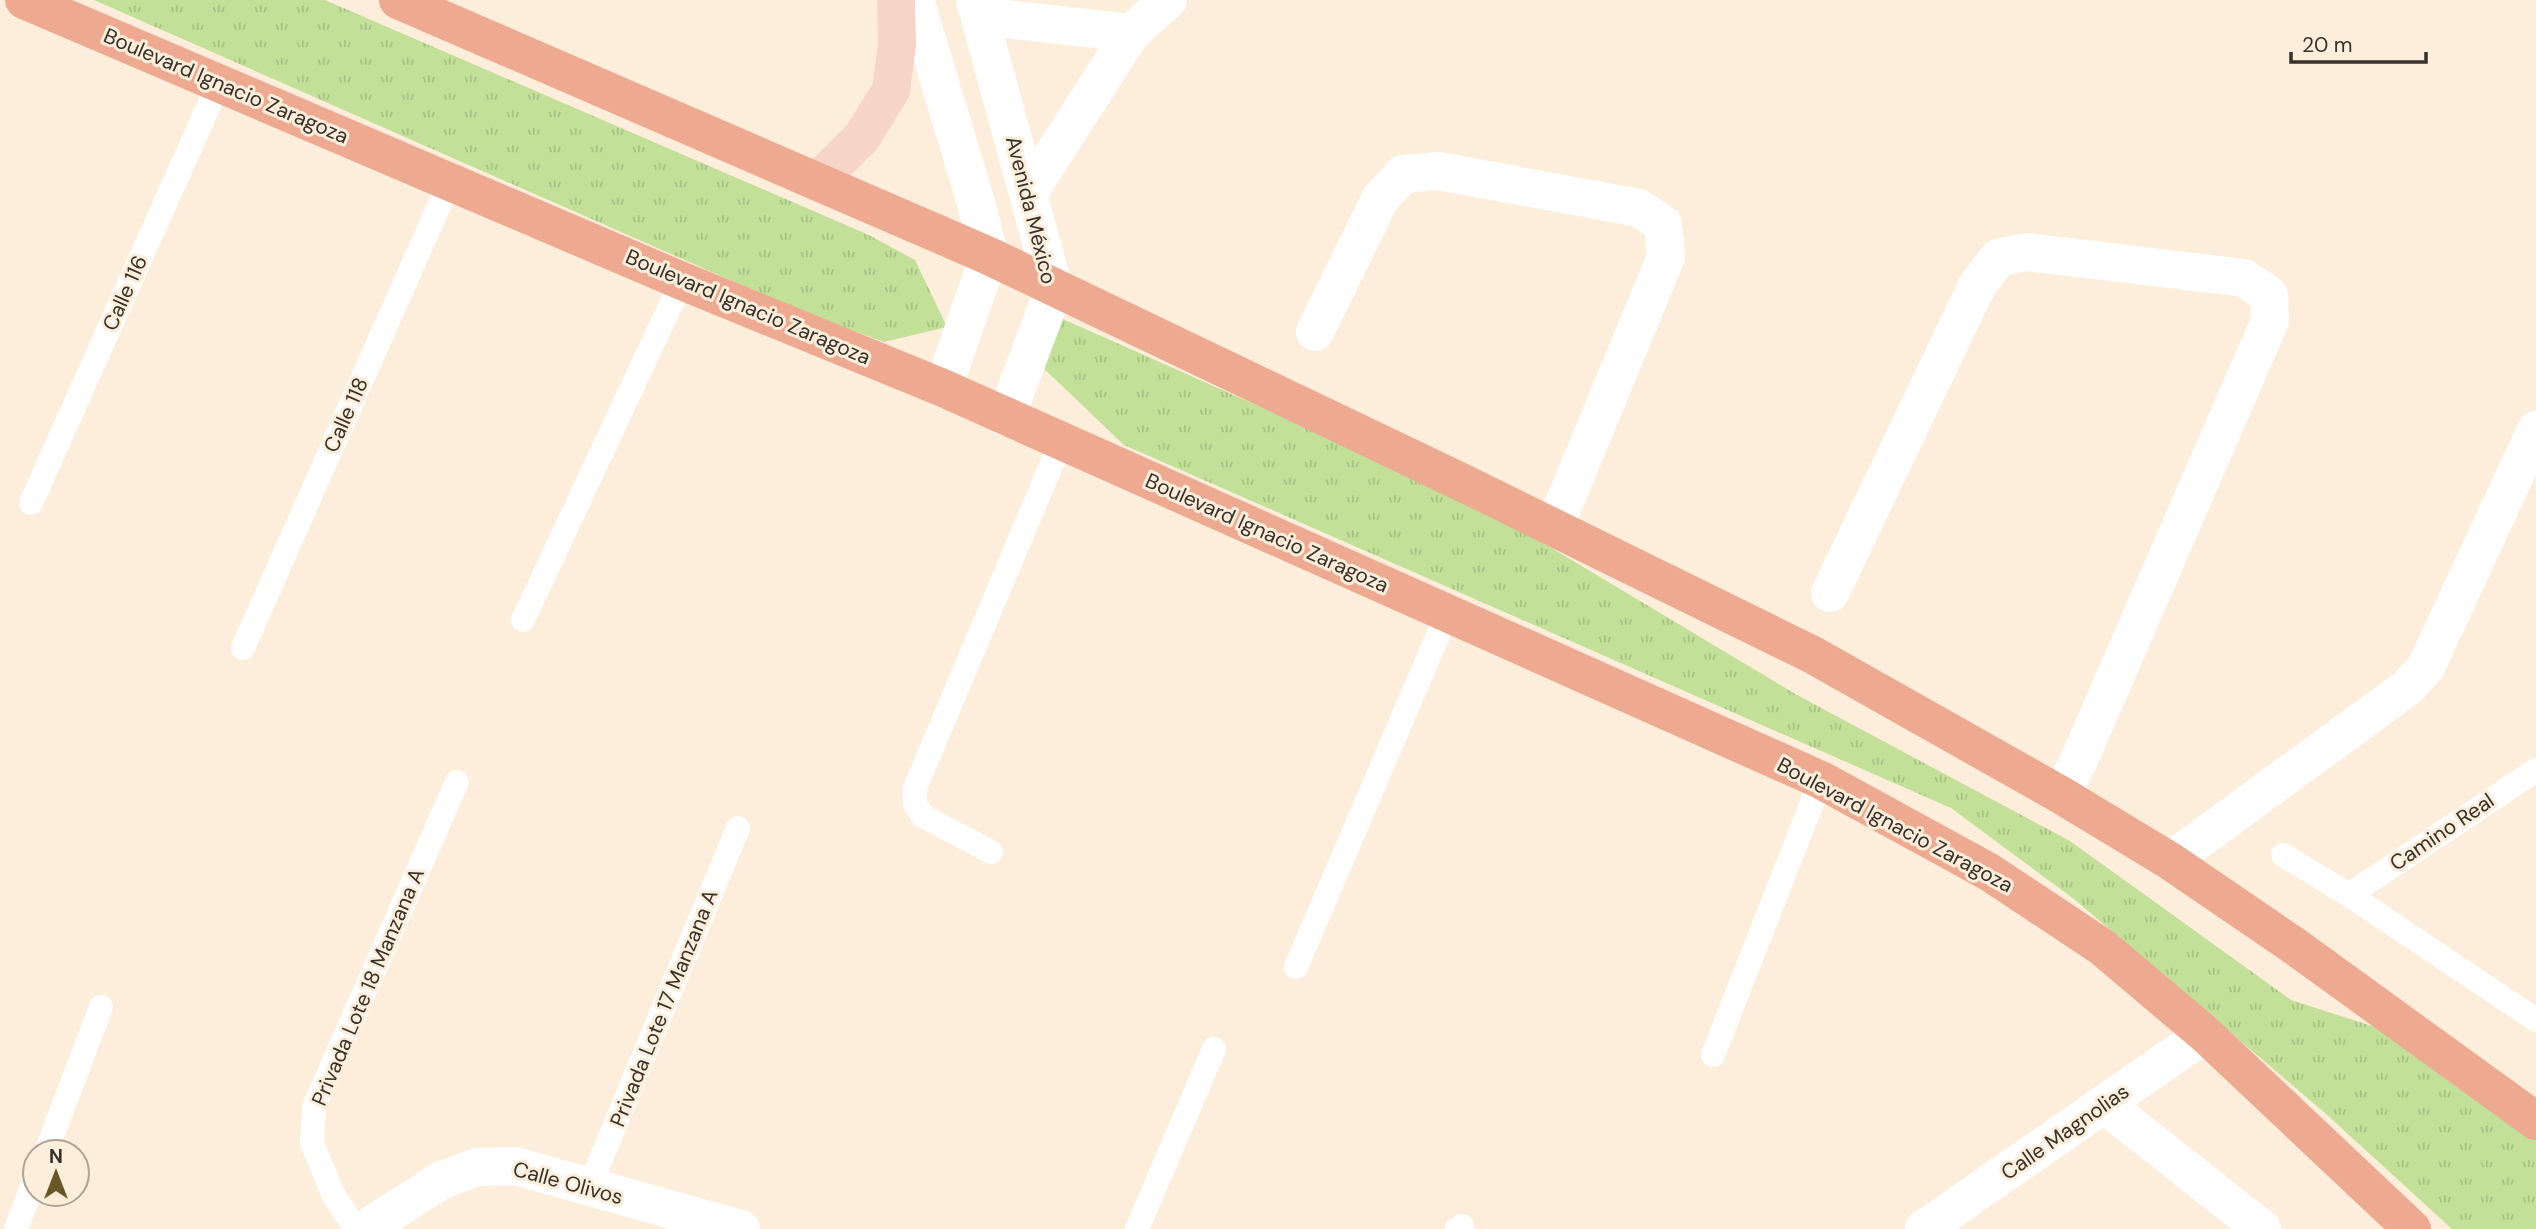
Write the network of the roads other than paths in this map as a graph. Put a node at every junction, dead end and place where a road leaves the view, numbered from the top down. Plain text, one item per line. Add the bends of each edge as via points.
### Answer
1 (24, 0) edge
2 (398, 0) edge
3 (1168, 0) edge
4 (912, 1) edge
5 (977, 8) edge
6 (1131, 33) junction
7 (219, 83) junction
8 (450, 181) junction
9 (817, 182) junction
10 (1028, 194) junction
11 (989, 256) junction
12 (682, 281) junction
13 (1055, 289) junction
14 (1315, 332) dead end
15 (943, 388) junction
16 (1006, 417) junction
17 (2536, 430) edge
18 (1061, 442) junction
19 (31, 503) dead end
20 (1554, 528) junction
21 (1830, 593) dead end
22 (1448, 612) junction
23 (523, 620) dead end
24 (243, 648) dead end
25 (2536, 770) edge
26 (1821, 780) junction
27 (457, 782) dead end
28 (2061, 795) junction
29 (738, 828) dead end
30 (991, 852) dead end
31 (2283, 855) dead end
32 (2169, 861) junction
33 (2349, 895) junction
34 (1297, 967) dead end
35 (101, 1007) dead end
36 (2536, 1020) edge
37 (2205, 1034) junction
38 (1214, 1049) dead end
39 (1713, 1055) dead end
40 (2105, 1105) junction
41 (2536, 1121) edge
42 (51, 1138) edge
43 (590, 1188) junction
44 (24, 1208) edge
45 (683, 1222) edge
46 (16, 1229) edge
47 (356, 1229) edge
48 (365, 1229) edge
49 (741, 1229) edge
50 (1137, 1229) edge
51 (1924, 1229) edge
52 (2262, 1229) edge
53 (2412, 1229) edge

1 - 7 main road, Boulevard Ignacio Zaragoza
2 - 9 main road
3 - 6 street
4 - 9 main road via 897,44 891,90 862,137
4 - 11 street
5 - 6 street
5 - 10 street, Avenida México
6 - 10 street
7 - 8 main road, Boulevard Ignacio Zaragoza
7 - 19 lane, Calle 116
8 - 12 main road, Boulevard Ignacio Zaragoza
8 - 24 lane, Calle 118
9 - 11 main road
10 - 13 street, Avenida México
11 - 13 main road
11 - 15 street
12 - 15 main road, Boulevard Ignacio Zaragoza
12 - 23 lane
13 - 16 street, Avenida México
13 - 20 main road
14 - 20 street via 1380,199 1404,174 1439,172 1639,208 1663,224 1666,257
15 - 16 main road, Boulevard Ignacio Zaragoza
16 - 18 main road, Boulevard Ignacio Zaragoza
17 - 32 street via 2426,667 2408,687
18 - 22 main road, Boulevard Ignacio Zaragoza
18 - 30 lane via 915,788 915,804 923,816
20 - 28 main road via 1813,655
21 - 28 street via 1978,286 1998,258 2026,252 2244,278 2269,295 2270,321
22 - 26 main road, Boulevard Ignacio Zaragoza
22 - 34 lane
25 - 33 lane, Camino Real
26 - 37 main road, Boulevard Ignacio Zaragoza via 1989,872 2102,947
26 - 39 lane
27 - 47 lane, Privada Lote 18 Manzana A via 314,1107 312,1143 333,1194
28 - 32 main road
29 - 43 lane, Privada Lote 17 Manzana A
31 - 33 lane
32 - 41 main road
33 - 36 lane
35 - 42 lane
37 - 40 street, Calle Magnolias
37 - 53 main road, Boulevard Ignacio Zaragoza
38 - 50 lane
40 - 51 street, Calle Magnolias
40 - 52 street
43 - 45 street, Calle Olivos
43 - 48 street, Calle Olivos via 515,1166 477,1167 442,1180
44 - 46 lane
45 - 49 street, Calle Olivos

